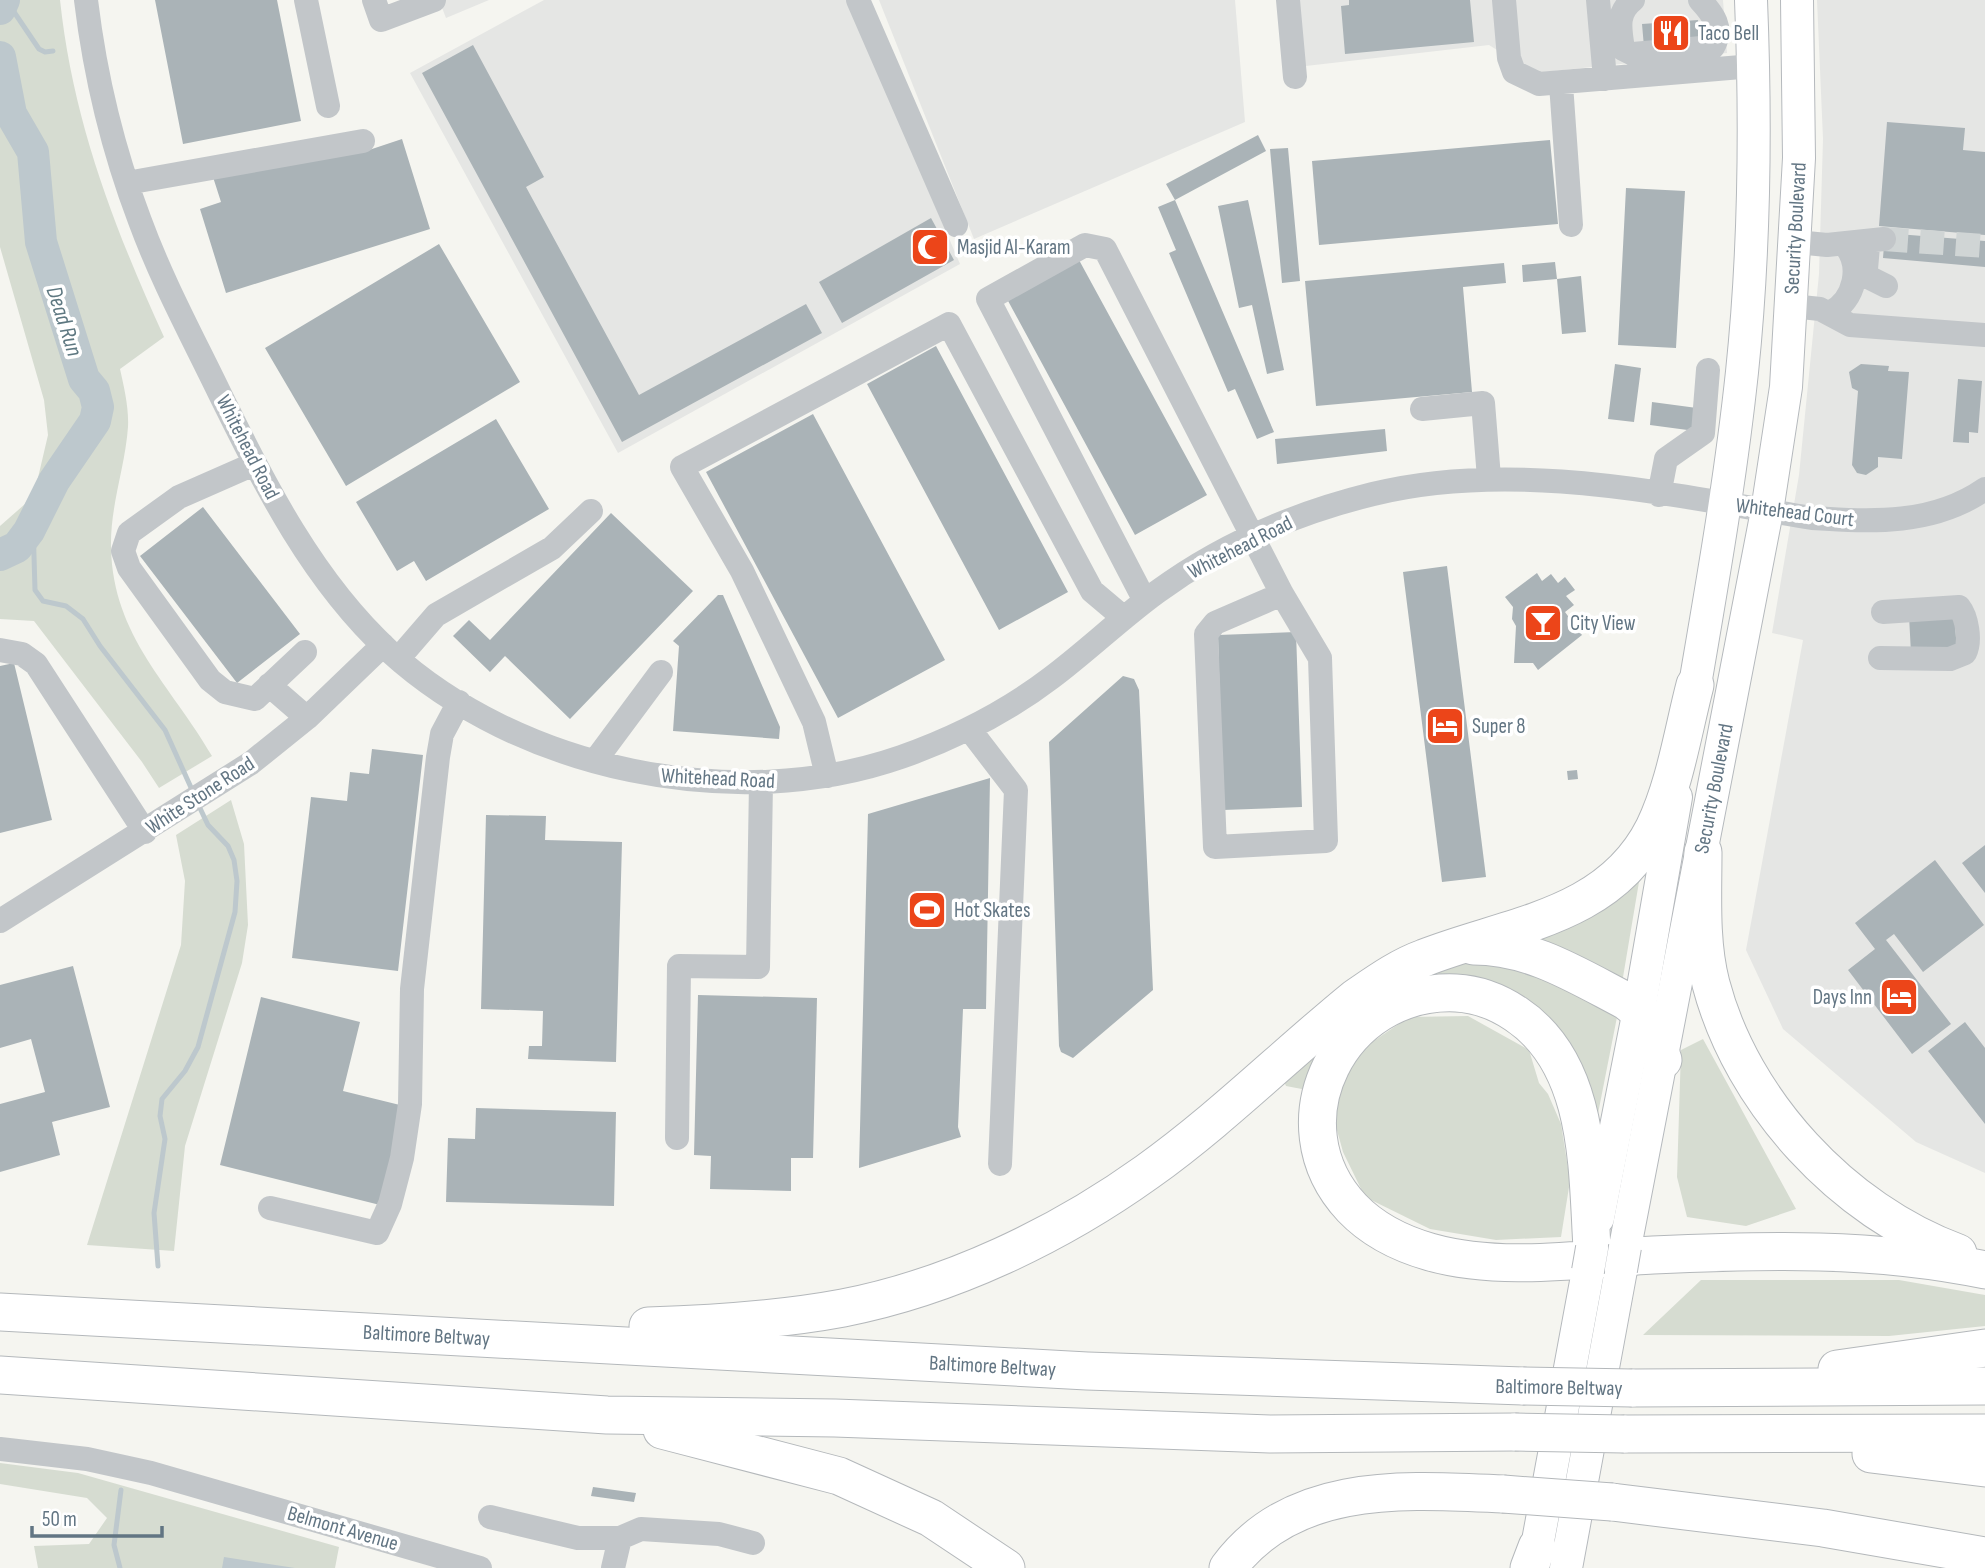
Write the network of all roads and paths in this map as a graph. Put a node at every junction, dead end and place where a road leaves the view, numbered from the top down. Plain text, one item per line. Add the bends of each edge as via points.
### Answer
1 (86, 0) edge
2 (306, 0) edge
3 (373, 0) edge
4 (434, 0) edge
5 (858, 0) edge
6 (1288, 0) edge
7 (1504, 0) edge
8 (1598, 0) edge
9 (1633, 0) edge
10 (1700, 0) edge
11 (1751, 0) edge
12 (1797, 0) edge
13 (1753, 66) junction
14 (1295, 77) dead end
15 (1605, 79) junction
16 (1561, 83) junction
17 (328, 106) dead end
18 (363, 141) dead end
19 (127, 183) junction
20 (956, 225) dead end
21 (1571, 225) dead end
22 (1796, 242) junction
23 (1843, 244) junction
24 (1852, 284) junction
25 (1792, 306) junction
26 (1830, 313) junction
27 (1985, 335) edge
28 (1741, 373) junction
29 (1422, 409) dead end
30 (1703, 433) junction
31 (1734, 436) junction
32 (254, 464) junction
33 (1489, 478) junction
34 (1985, 489) edge
35 (1659, 495) junction
36 (1725, 504) junction
37 (592, 511) dead end
38 (1767, 511) junction
39 (1254, 535) junction
40 (1282, 594) junction
41 (1145, 601) junction
42 (1883, 612) dead end
43 (1124, 618) junction
44 (0, 650) edge
45 (305, 652) dead end
46 (390, 652) junction
47 (1880, 658) dead end
48 (661, 671) dead end
49 (269, 685) junction
50 (1695, 685) junction
51 (458, 702) junction
52 (307, 718) junction
53 (970, 730) junction
54 (595, 761) junction
55 (827, 776) junction
56 (761, 782) junction
57 (145, 832) junction
58 (1703, 852) junction
59 (0, 922) edge
60 (1458, 946) junction
61 (1639, 1010) junction
62 (1663, 1060) junction
63 (677, 1138) dead end
64 (1000, 1164) dead end
65 (270, 1208) dead end
66 (1606, 1259) junction
67 (1985, 1263) edge
68 (1985, 1270) edge
69 (0, 1312) edge
70 (441, 1335) junction
71 (1985, 1348) edge
72 (0, 1375) edge
73 (1985, 1387) edge
74 (1688, 1389) junction
75 (607, 1415) junction
76 (1985, 1433) edge
77 (1717, 1435) junction
78 (0, 1449) edge
79 (1985, 1468) edge
80 (490, 1517) dead end
81 (620, 1538) junction
82 (753, 1543) dead end
83 (1985, 1556) edge
84 (1533, 1561) edge
85 (480, 1568) edge
86 (613, 1568) edge
87 (1006, 1568) edge
88 (1228, 1568) edge
89 (1566, 1568) edge

1 - 19 street, Whitehead Road via 102,92
2 - 17 street
3 - 4 street via 381,20
5 - 20 street
6 - 14 street
7 - 16 street via 1514,72 1539,84
8 - 15 street
9 - 10 street via 1623,8 1620,20 1623,49 1633,54 1713,47 1718,29
11 - 13 main road, Security Boulevard
12 - 22 main road, Security Boulevard
13 - 15 street
13 - 28 main road, Security Boulevard via 1751,224
15 - 16 street
16 - 21 street
18 - 19 street
19 - 32 street, Whitehead Road via 163,276
22 - 23 street
22 - 25 main road, Security Boulevard
23 - 24 street via 1852,256
23 - 24 street via 1878,239 1866,269 1868,277 1886,286
24 - 26 street via 1849,299
25 - 26 street
25 - 38 main road, Security Boulevard via 1786,387
26 - 27 street via 1850,325
28 - 30 street via 1701,369
28 - 31 main road, Security Boulevard
29 - 33 street via 1483,403
30 - 31 street
30 - 35 street via 1666,459
31 - 36 main road, Security Boulevard
32 - 46 street, Whitehead Road via 316,566
32 - 49 street via 179,496 129,533 123,551 129,568 210,680 225,692 255,699
33 - 35 street, Whitehead Road via 1572,482
33 - 39 street, Whitehead Road via 1445,480 1374,494
34 - 38 street, Whitehead Court via 1941,512 1911,519 1839,520
35 - 36 street, Whitehead Road
36 - 38 street, Whitehead Court
36 - 50 main road, Security Boulevard
37 - 46 street, White Stone Road via 551,548 436,615
38 - 58 main road, Security Boulevard
39 - 40 street
39 - 41 street, Whitehead Road via 1191,569
39 - 41 street via 1105,249 1085,245 988,299
40 - 40 street via 1320,658 1326,841 1215,847 1206,634 1215,623
41 - 43 street, Whitehead Road
42 - 47 street via 1959,607 1965,614 1968,647 1950,659
43 - 53 street, Whitehead Road via 1053,677
43 - 55 street via 1092,591 949,324 682,467 742,571 814,722
44 - 57 street via 22,654 36,664
45 - 49 street
46 - 51 street, Whitehead Road
46 - 52 street, White Stone Road
48 - 54 street
49 - 52 street
50 - 60 highway via 1655,827 1619,875 1568,911
50 - 61 main road, Security Boulevard
51 - 54 street, Whitehead Road via 527,736
51 - 65 street via 442,734 438,757 412,989 410,1104 390,1204 377,1233
52 - 57 street, White Stone Road via 251,763
53 - 55 street, Whitehead Road via 895,759
53 - 64 street via 1016,790
54 - 56 street, Whitehead Road via 657,776
55 - 56 street, Whitehead Road
56 - 63 street via 758,967 679,965
57 - 59 street, White Stone Road
58 - 62 main road, Security Boulevard
58 - 67 highway via 1710,983 1744,1066 1768,1103 1817,1160 1861,1198 1935,1243
60 - 61 highway via 1490,946 1535,955
60 - 70 highway via 1422,959 1355,998 1148,1172 1020,1246 965,1271 845,1307 739,1323
61 - 62 highway via 1654,1030
61 - 66 main road, Security Boulevard
62 - 66 main road, Security Boulevard
66 - 68 highway via 1586,1153 1572,1089 1556,1057 1524,1019 1483,998 1435,992 1384,1007 1361,1023 1330,1067 1322,1093 1319,1138 1335,1185 1351,1208 1372,1226 1405,1243 1485,1262 1793,1249 1927,1259
66 - 84 main road, Security Boulevard
66 - 89 main road, Security Boulevard
69 - 70 highway, Baltimore Beltway
70 - 74 highway, Baltimore Beltway, bridge via 1087,1371
71 - 74 highway
72 - 75 highway
73 - 74 highway, Baltimore Beltway
75 - 77 highway, bridge via 835,1418 1270,1434
75 - 87 highway via 839,1476 931,1518
76 - 77 highway
77 - 79 highway
78 - 85 street, Belmont Avenue via 87,1459 151,1473
80 - 81 street via 578,1538
81 - 82 street via 641,1529 719,1534
81 - 86 street
83 - 88 highway, bridge via 1796,1524 1612,1502 1409,1490 1340,1498 1287,1518 1262,1532

